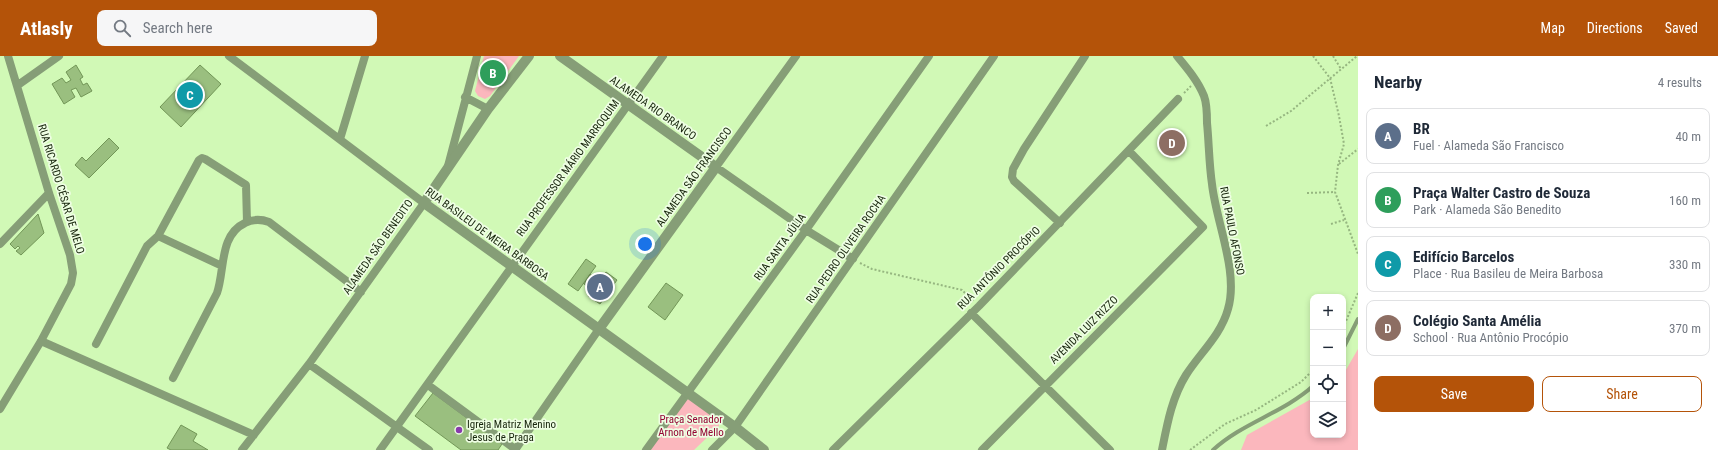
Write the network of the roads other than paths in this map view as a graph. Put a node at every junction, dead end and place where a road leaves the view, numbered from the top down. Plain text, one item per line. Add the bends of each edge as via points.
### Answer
1 (8, 56) edge
2 (59, 56) edge
3 (229, 56) edge
4 (365, 56) edge
5 (477, 56) edge
6 (529, 56) edge
7 (560, 56) edge
8 (663, 56) edge
9 (796, 56) edge
10 (929, 56) edge
11 (994, 56) edge
12 (1085, 56) edge
13 (1177, 56) edge
14 (18, 85) junction
15 (465, 97) junction
16 (1178, 99) road end
17 (628, 105) junction
18 (488, 109) junction
19 (340, 139) junction
20 (1129, 151) junction
21 (716, 167) junction
22 (447, 169) junction
23 (49, 193) junction
24 (424, 203) junction
25 (247, 222) junction
26 (1060, 223) junction
27 (806, 230) junction
28 (158, 236) junction
29 (0, 244) edge
30 (853, 259) junction
31 (222, 266) junction
32 (511, 266) junction
33 (361, 292) junction
34 (971, 313) junction
35 (1358, 319) edge
36 (599, 329) junction
37 (41, 341) junction
38 (1346, 343) edge
39 (96, 344) dead end
40 (309, 364) junction
41 (173, 378) dead end
42 (428, 384) junction
43 (1044, 386) junction
44 (1310, 388) edge
45 (687, 392) junction
46 (0, 409) edge
47 (396, 427) junction
48 (735, 427) junction
49 (254, 434) junction
50 (242, 450) edge
51 (380, 450) edge
52 (429, 450) edge
53 (515, 450) edge
54 (646, 450) edge
55 (712, 450) edge
56 (764, 450) edge
57 (833, 450) edge
58 (982, 450) edge
59 (1110, 450) edge
60 (1162, 450) edge
61 (1213, 450) edge

1 - 14 street, RUA RICARDO CÉSAR DE MELO
2 - 14 street
3 - 19 street, RUA BASILEU DE MEIRA BARBOSA
4 - 19 street
5 - 15 street
6 - 18 street, ALAMEDA SÃO BENEDITO
7 - 17 street, ALAMEDA RIO BRANCO
8 - 17 street, RUA PROFESSOR MÁRIO MARROQUIM
9 - 21 street, ALAMEDA SÃO FRANCISCO
10 - 27 street, RUA SANTA JÚLIA
11 - 30 street, RUA PEDRO OLIVEIRA ROCHA
12 - 26 street via 1013,169 1012,177 1019,186
13 - 60 street, RUA PAULO AFONSO via 1204,96 1212,184 1230,271 1231,298 1221,327 1186,375 1177,392
14 - 23 street, RUA RICARDO CÉSAR DE MELO
15 - 18 street
15 - 22 street
16 - 20 street, RUA ANTÔNIO PROCÓPIO
17 - 21 street, ALAMEDA RIO BRANCO
17 - 32 street, RUA PROFESSOR MÁRIO MARROQUIM
18 - 22 street, ALAMEDA SÃO BENEDITO
19 - 24 street, RUA BASILEU DE MEIRA BARBOSA
20 - 26 street, RUA ANTÔNIO PROCÓPIO
20 - 43 street, AVENIDA LUIZ RIZZO via 1203,227
21 - 27 street, ALAMEDA RIO BRANCO
21 - 36 street, ALAMEDA SÃO FRANCISCO
22 - 24 street, ALAMEDA SÃO BENEDITO
23 - 29 street
23 - 37 street, RUA RICARDO CÉSAR DE MELO via 70,255 73,273 71,284
24 - 32 street, RUA BASILEU DE MEIRA BARBOSA
24 - 33 street, ALAMEDA SÃO BENEDITO
25 - 28 street via 246,185 202,158
25 - 31 street via 235,229 230,236
25 - 33 street via 256,219 269,222
26 - 34 street, RUA ANTÔNIO PROCÓPIO
27 - 30 street, ALAMEDA RIO BRANCO
27 - 45 street, RUA SANTA JÚLIA
28 - 31 street
28 - 39 street via 147,246
30 - 48 street, RUA PEDRO OLIVEIRA ROCHA
31 - 41 street via 216,293
32 - 36 street, RUA BASILEU DE MEIRA BARBOSA
32 - 42 street, RUA PROFESSOR MÁRIO MARROQUIM
33 - 40 street, ALAMEDA SÃO BENEDITO
34 - 43 street
34 - 57 street, RUA ANTÔNIO PROCÓPIO
35 - 38 lane
36 - 45 street, RUA BASILEU DE MEIRA BARBOSA
36 - 53 street, ALAMEDA SÃO FRANCISCO
37 - 46 street, RUA RICARDO CÉSAR DE MELO
37 - 49 street
40 - 47 street
40 - 49 street, ALAMEDA SÃO BENEDITO
42 - 47 street, RUA PROFESSOR MÁRIO MARROQUIM
42 - 53 street
43 - 58 street, AVENIDA LUIZ RIZZO
43 - 59 street
44 - 61 lane via 1286,406 1233,434
45 - 48 street, RUA BASILEU DE MEIRA BARBOSA
45 - 54 street, RUA SANTA JÚLIA
47 - 51 street, RUA PROFESSOR MÁRIO MARROQUIM
47 - 52 street
48 - 55 street, RUA PEDRO OLIVEIRA ROCHA
48 - 56 street, RUA BASILEU DE MEIRA BARBOSA
49 - 50 street, ALAMEDA SÃO BENEDITO

